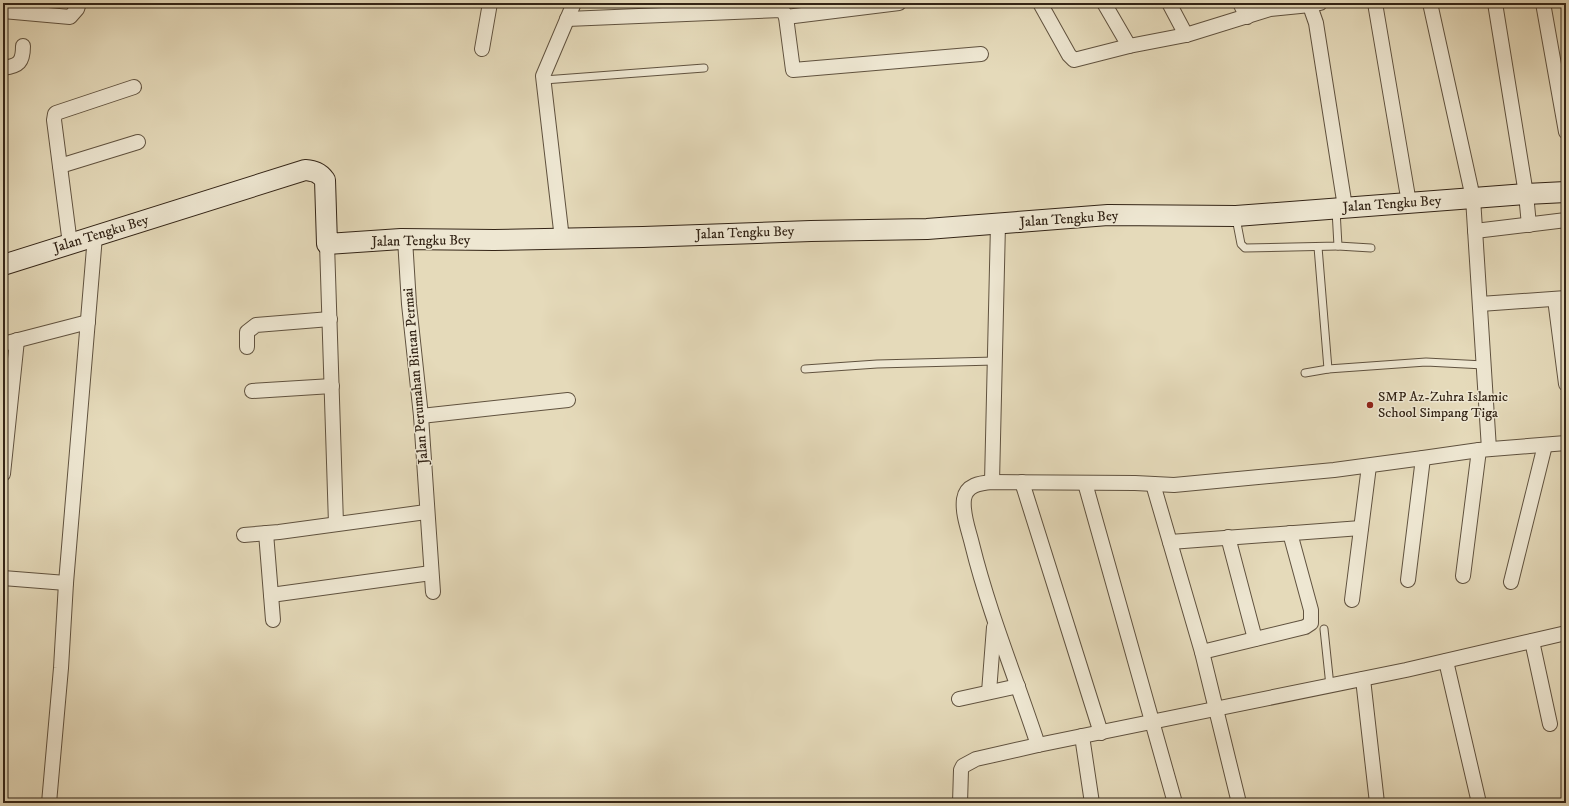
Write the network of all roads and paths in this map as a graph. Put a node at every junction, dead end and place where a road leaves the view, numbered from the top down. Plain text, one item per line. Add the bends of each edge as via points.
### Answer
1 (79, 3) edge
2 (490, 3) edge
3 (574, 3) edge
4 (899, 3) edge
5 (1040, 3) edge
6 (1104, 3) edge
7 (1169, 3) edge
8 (1240, 3) edge
9 (1375, 3) edge
10 (1430, 3) edge
11 (1495, 3) edge
12 (1543, 3) edge
13 (1313, 4) edge
14 (3, 11) edge
15 (786, 17) junction
16 (1247, 17) junction
17 (567, 19) junction
18 (1186, 35) junction
19 (23, 46) dead end
20 (1129, 46) junction
21 (482, 49) dead end
22 (981, 54) dead end
23 (3, 68) edge
24 (704, 68) dead end
25 (544, 80) junction
26 (134, 87) dead end
27 (1566, 132) edge
28 (138, 142) dead end
29 (60, 166) junction
30 (1566, 192) edge
31 (1526, 194) junction
32 (1473, 198) junction
33 (1409, 203) junction
34 (1340, 208) junction
35 (1236, 216) junction
36 (1566, 220) edge
37 (998, 224) junction
38 (1529, 225) junction
39 (1475, 231) junction
40 (95, 236) junction
41 (562, 238) junction
42 (405, 239) junction
43 (70, 244) junction
44 (327, 244) junction
45 (1318, 246) junction
46 (1338, 246) junction
47 (1371, 248) dead end
48 (3, 265) edge
49 (1560, 298) edge
50 (1480, 304) junction
51 (330, 319) junction
52 (88, 322) junction
53 (10, 342) edge
54 (247, 347) dead end
55 (995, 361) junction
56 (1564, 364) edge
57 (1484, 365) junction
58 (805, 369) dead end
59 (1328, 369) junction
60 (1306, 373) dead end
61 (1566, 384) edge
62 (332, 386) junction
63 (252, 391) dead end
64 (568, 400) dead end
65 (420, 416) junction
66 (1566, 443) edge
67 (1545, 445) junction
68 (1484, 450) junction
69 (1423, 458) junction
70 (1369, 466) junction
71 (3, 474) edge
72 (992, 482) junction
73 (1022, 482) junction
74 (1086, 482) junction
75 (1153, 484) junction
76 (426, 512) junction
77 (336, 524) junction
78 (1361, 528) junction
79 (266, 533) junction
80 (1290, 533) junction
81 (244, 535) dead end
82 (1228, 537) junction
83 (1170, 542) junction
84 (431, 573) junction
85 (1462, 576) dead end
86 (3, 578) edge
87 (1408, 580) dead end
88 (1511, 582) dead end
89 (66, 583) junction
90 (432, 592) dead end
91 (271, 595) junction
92 (1352, 600) dead end
93 (273, 620) dead end
94 (995, 620) junction
95 (1324, 629) dead end
96 (1566, 633) edge
97 (1255, 639) junction
98 (1532, 641) junction
99 (1202, 652) junction
100 (1446, 661) junction
101 (1363, 679) junction
102 (1018, 686) junction
103 (1330, 686) junction
104 (990, 692) junction
105 (958, 700) dead end
106 (1215, 710) junction
107 (1153, 722) junction
108 (1550, 724) dead end
109 (1101, 733) junction
110 (1082, 736) junction
111 (1038, 745) junction
112 (49, 803) edge
113 (960, 803) edge
114 (1092, 803) edge
115 (1175, 803) edge
116 (1239, 803) edge
117 (1377, 803) edge
118 (1479, 803) edge

1 - 14 street via 70,17
2 - 21 street
3 - 17 street
4 - 15 street
5 - 20 street via 1068,55 1074,60
6 - 20 street
7 - 18 street
8 - 16 street
9 - 33 street
10 - 32 street
11 - 31 street
12 - 27 street
13 - 16 street via 1270,9
13 - 34 street
15 - 17 street via 781,10
15 - 22 street via 793,70
16 - 18 street
17 - 25 street via 543,76
18 - 20 street
19 - 23 street via 20,62 16,66
24 - 25 lane
25 - 41 street
26 - 29 street via 56,112 54,120
28 - 29 street
29 - 43 street
30 - 31 main road, Jalan Tengku Bey
31 - 32 main road, Jalan Tengku Bey
31 - 38 street
32 - 33 main road, Jalan Tengku Bey
32 - 39 street
33 - 34 main road, Jalan Tengku Bey
34 - 35 main road, Jalan Tengku Bey
34 - 46 lane
35 - 37 main road, Jalan Tengku Bey via 1108,215
35 - 45 lane via 1241,244 1246,248
36 - 38 street
37 - 41 main road, Jalan Tengku Bey via 928,229
37 - 55 street
38 - 39 street
39 - 50 street
40 - 43 main road, Jalan Tengku Bey
40 - 44 main road, Jalan Tengku Bey via 305,170 320,173 324,180
40 - 52 street
41 - 42 main road, Jalan Tengku Bey
42 - 44 main road, Jalan Tengku Bey
42 - 65 street, Jalan Perumahan Bintan Permai
43 - 48 main road, Jalan Tengku Bey
44 - 51 street
45 - 46 lane
45 - 59 lane
46 - 47 lane
49 - 50 street
49 - 56 street
50 - 57 street
51 - 54 street via 256,325 247,332
51 - 62 street
52 - 53 street
52 - 89 street
53 - 71 street
55 - 58 lane
55 - 72 street
56 - 61 street
57 - 59 lane via 1426,362
57 - 68 street
59 - 60 lane
62 - 63 street
62 - 77 street
64 - 65 street
65 - 76 street, Jalan Perumahan Bintan Permai
66 - 67 street
67 - 68 street
67 - 88 street
68 - 69 street
68 - 85 street
69 - 70 street
69 - 87 street
70 - 75 street via 1174,485
70 - 78 street
72 - 73 street
72 - 94 street via 978,483 967,491 964,499 976,560
73 - 74 street
73 - 109 street
74 - 75 street
74 - 107 street
75 - 83 street
76 - 77 street
76 - 84 street, Jalan Perumahan Bintan Permai
77 - 79 street
78 - 80 street
78 - 92 street
79 - 81 street
79 - 91 street
80 - 82 street
80 - 97 street via 1311,623 1305,627
82 - 83 street
82 - 97 street
83 - 99 street
84 - 90 street, Jalan Perumahan Bintan Permai
84 - 91 street
86 - 89 street
89 - 112 street
91 - 93 street
94 - 102 street
94 - 104 street
95 - 103 lane
96 - 98 street
97 - 99 street
98 - 100 street
98 - 108 street
99 - 106 street
100 - 101 street
100 - 118 street
101 - 103 street
101 - 117 street
102 - 104 street
102 - 111 street
103 - 106 street
104 - 105 street
106 - 107 street
106 - 116 street
107 - 109 street
107 - 115 street
109 - 110 street
110 - 111 street
110 - 114 street
111 - 113 street via 976,759 963,766

